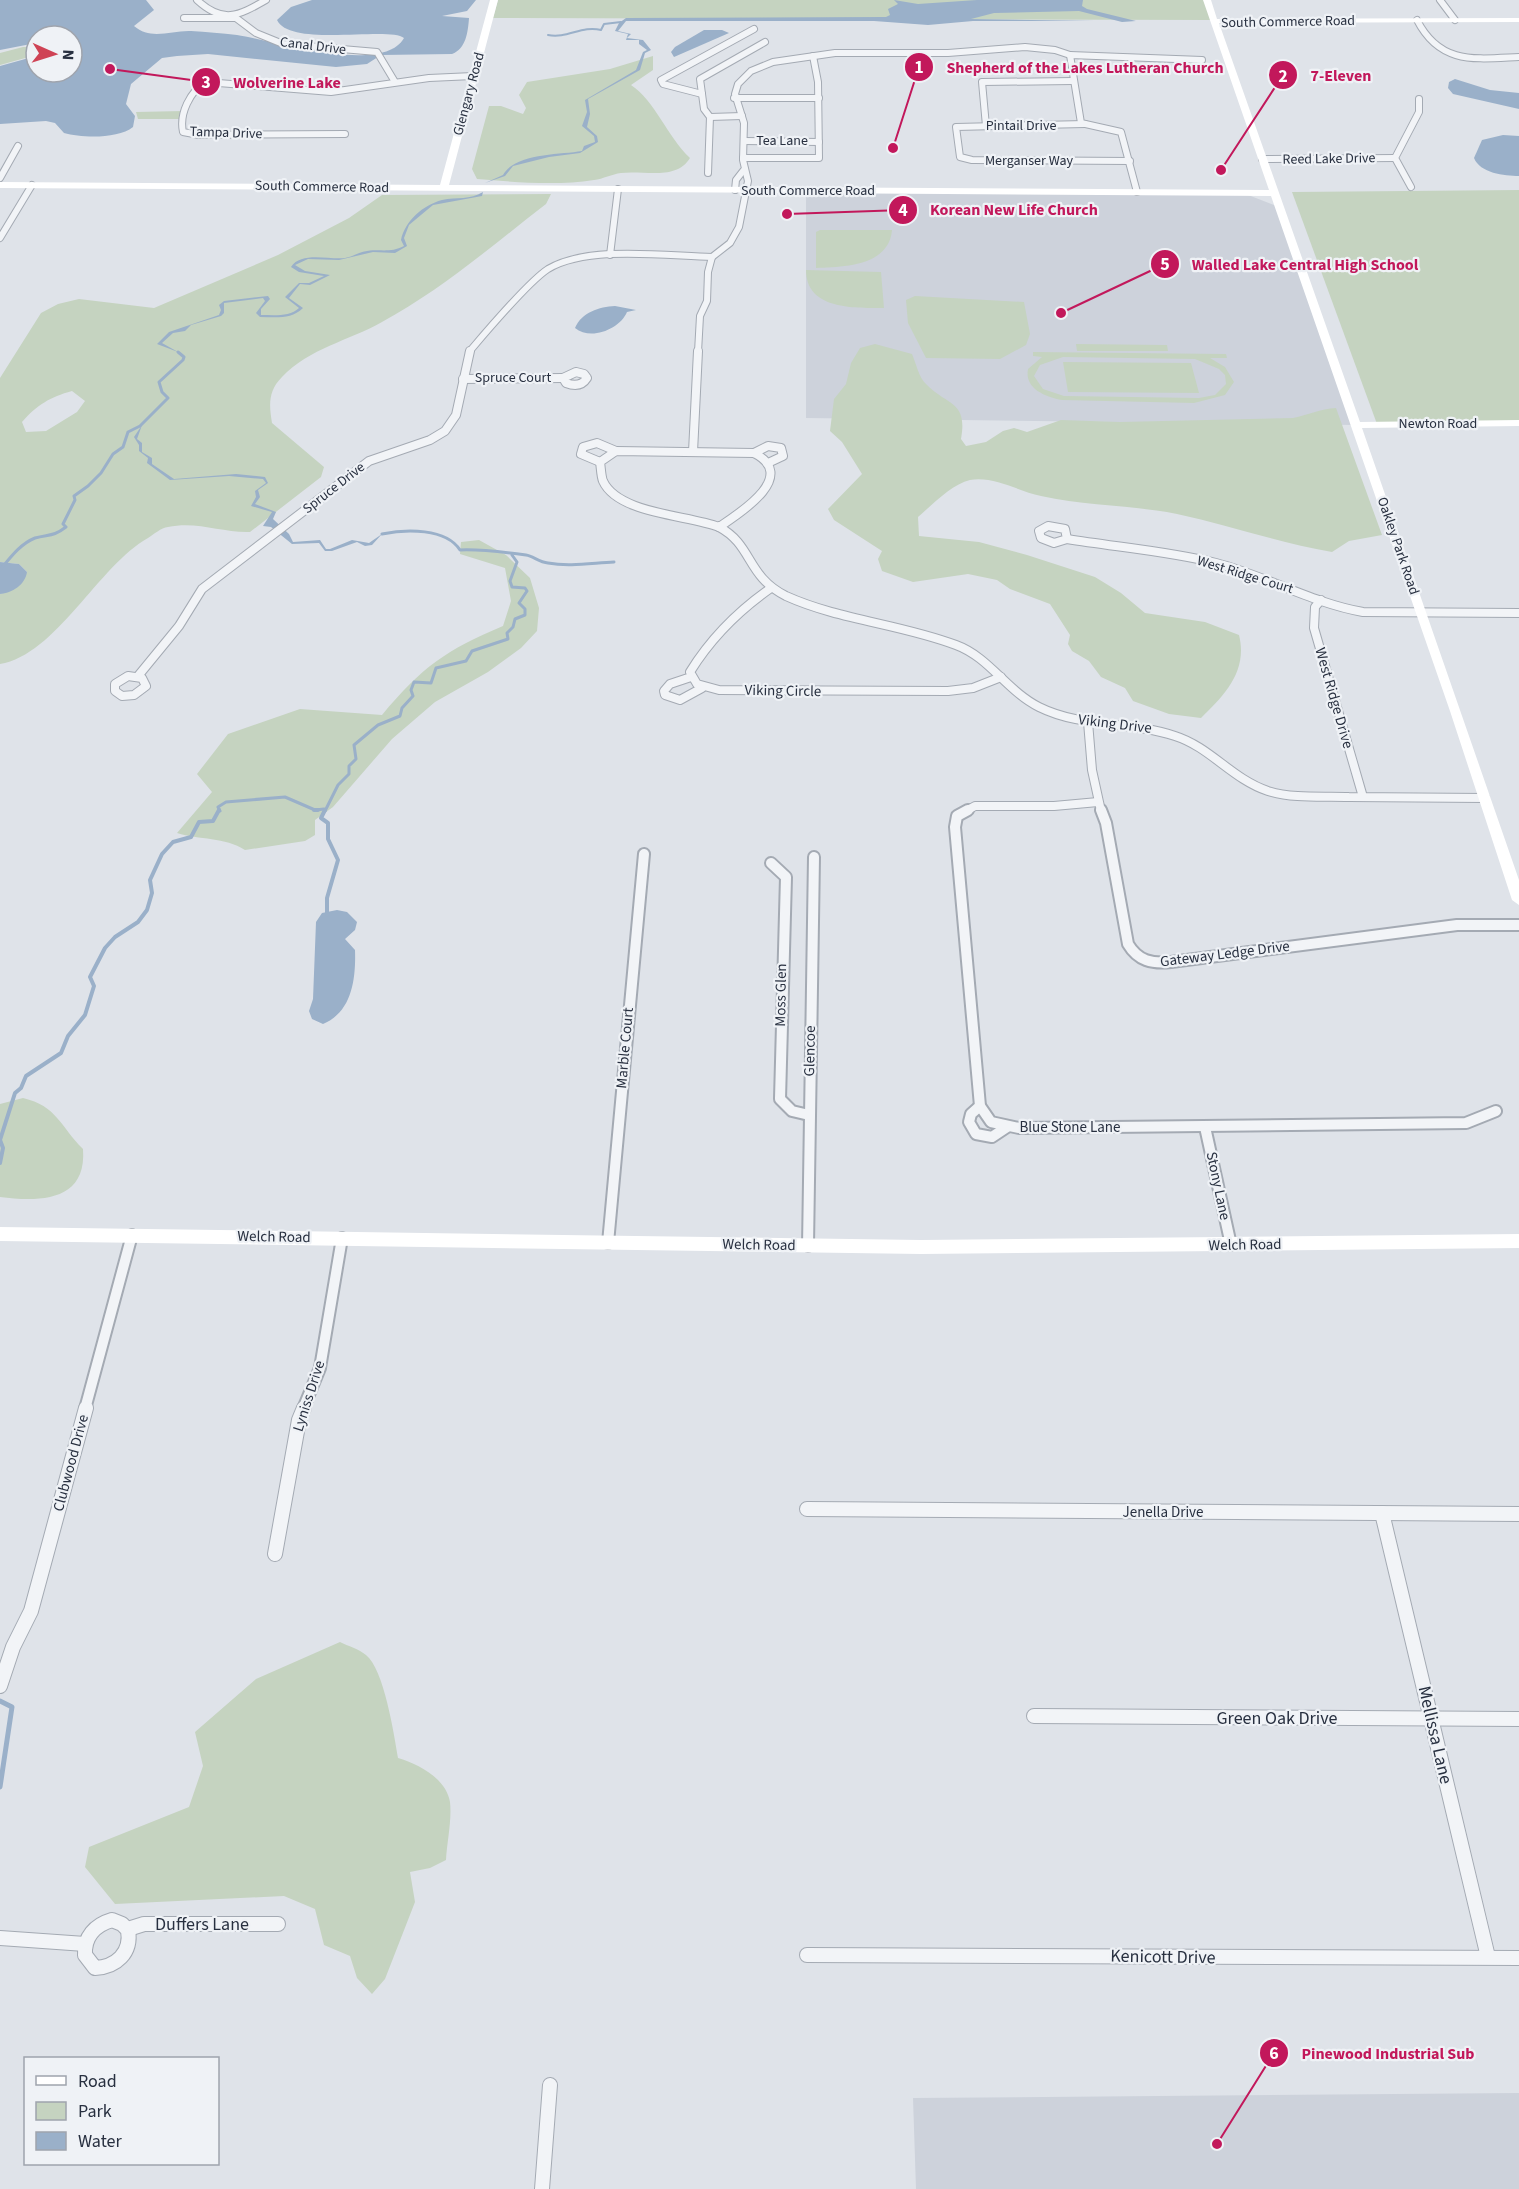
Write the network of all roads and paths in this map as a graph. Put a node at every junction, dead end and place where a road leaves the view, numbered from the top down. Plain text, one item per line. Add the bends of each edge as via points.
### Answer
1 (197, 0) edge
2 (266, 0) edge
3 (495, 0) edge
4 (1207, 0) edge
5 (1440, 0) edge
6 (226, 16) junction
7 (184, 18) dead end
8 (1417, 20) junction
9 (1455, 20) junction
10 (1519, 20) edge
11 (1215, 21) junction
12 (754, 29) dead end
13 (765, 42) dead end
14 (813, 56) junction
15 (1069, 56) junction
16 (1519, 57) edge
17 (1202, 60) dead end
18 (473, 76) junction
19 (1073, 81) junction
20 (395, 82) junction
21 (702, 94) junction
22 (735, 98) junction
23 (819, 98) junction
24 (1419, 99) dead end
25 (742, 116) junction
26 (710, 117) junction
27 (1085, 124) junction
28 (986, 126) junction
29 (956, 127) joint
30 (345, 134) dead end
31 (744, 141) junction
32 (819, 141) junction
33 (18, 146) dead end
34 (743, 158) junction
35 (1395, 158) junction
36 (1262, 159) junction
37 (1130, 161) junction
38 (743, 171) junction
39 (708, 173) dead end
40 (0, 178) edge
41 (0, 185) edge
42 (32, 185) junction
43 (1411, 188) dead end
44 (443, 189) junction
45 (618, 189) junction
46 (735, 190) junction
47 (747, 190) junction
48 (1137, 192) junction
49 (1274, 194) junction
50 (0, 238) edge
51 (610, 255) junction
52 (712, 257) junction
53 (563, 378) dead end
54 (463, 379) junction
55 (1519, 423) edge
56 (1357, 425) junction
57 (616, 451) junction
58 (693, 452) junction
59 (754, 453) junction
60 (600, 462) junction
61 (768, 463) junction
62 (719, 526) junction
63 (1067, 539) dead end
64 (771, 588) junction
65 (1321, 600) junction
66 (1519, 613) edge
67 (1422, 614) junction
68 (138, 676) dead end
69 (691, 677) junction
70 (1001, 677) junction
71 (702, 688) junction
72 (1088, 722) junction
73 (1364, 798) junction
74 (1485, 798) junction
75 (1098, 802) junction
76 (644, 854) dead end
77 (814, 857) dead end
78 (771, 863) dead end
79 (1519, 900) edge
80 (1519, 925) edge
81 (980, 1106) junction
82 (1496, 1111) dead end
83 (809, 1114) junction
84 (1205, 1126) junction
85 (1007, 1127) junction
86 (0, 1234) edge
87 (132, 1235) junction
88 (342, 1238) junction
89 (1519, 1241) edge
90 (608, 1243) junction
91 (1231, 1245) junction
92 (808, 1246) junction
93 (807, 1509) dead end
94 (1382, 1513) junction
95 (1519, 1514) edge
96 (274, 1554) dead end
97 (0, 1686) edge
98 (1034, 1716) dead end
99 (1431, 1719) junction
100 (1519, 1719) edge
101 (278, 1924) dead end
102 (128, 1929) junction
103 (0, 1938) edge
104 (85, 1944) junction
105 (807, 1955) dead end
106 (1488, 1957) junction
107 (1519, 1958) edge
108 (550, 2085) dead end
109 (542, 2189) edge

1 - 6 street via 214,14
2 - 6 street via 246,14
3 - 18 street, Glengary Road
4 - 11 street
5 - 9 street
6 - 7 street, Canal Drive
6 - 20 street, Canal Drive via 241,20 256,33 283,44 379,54
8 - 9 street, South Commerce Road
8 - 11 street, South Commerce Road
8 - 16 street via 1430,44 1449,54
9 - 10 street, South Commerce Road
11 - 36 street, South Commerce Road
12 - 21 street via 662,77 663,84
13 - 21 street via 702,77
14 - 15 street via 860,51 952,53 1004,48 1052,49
14 - 22 street via 789,58 757,68 738,83
14 - 23 street
15 - 17 street
15 - 19 street
18 - 20 street, Tampa Drive
18 - 44 street, Glengary Road
19 - 27 street via 1081,123
19 - 28 street via 982,82
20 - 30 street, Tampa Drive via 352,90 308,92 206,82 192,92 181,126 183,132 199,135
21 - 26 street via 704,109
22 - 23 street
22 - 25 street
23 - 32 street
24 - 35 street via 1419,112
25 - 26 street
25 - 31 street
26 - 39 street
27 - 28 street, Pintail Drive
27 - 37 street, Pintail Drive via 1121,132
28 - 29 street, Pintail Drive
29 - 37 street, Merganser Way via 958,152 964,160
31 - 32 street, Tea Lane
31 - 34 street
32 - 34 street via 819,158
33 - 40 street
34 - 38 street
35 - 36 street, Reed Lake Drive
35 - 43 street
36 - 49 street, South Commerce Road
37 - 48 street
38 - 46 street
38 - 47 street
41 - 42 street, South Commerce Road
42 - 44 street, South Commerce Road
42 - 50 street
44 - 45 street, South Commerce Road
45 - 46 street, South Commerce Road
45 - 51 street
46 - 47 street, South Commerce Road
47 - 48 street, South Commerce Road
47 - 52 street via 744,211 730,243
48 - 49 street, South Commerce Road
49 - 56 street, Oakley Park Road
51 - 52 street, Spruce Drive
51 - 54 street, Spruce Drive via 565,262 538,278 476,342 467,357
52 - 58 street via 707,301 700,316
53 - 54 street, Spruce Court
54 - 68 street, Spruce Drive via 456,415 443,433 372,459 202,589 179,626
55 - 56 street, Newton Road
56 - 67 street, Oakley Park Road
57 - 58 street
57 - 60 street
57 - 60 street via 594,443 583,447 580,454
58 - 59 street
59 - 61 street
59 - 61 street via 768,446 781,448 783,456
60 - 62 street via 607,485 626,501 651,511
61 - 62 street via 769,479 759,498
62 - 64 street, Viking Drive via 744,546 754,570
63 - 65 street, West Ridge Court via 1215,563
64 - 69 street via 742,609 719,634 696,662
64 - 70 street, Viking Drive via 794,600 957,645 980,657
65 - 67 street, West Ridge Court via 1363,612
65 - 73 street, West Ridge Drive via 1315,607 1314,628
66 - 67 street, West Ridge Court
67 - 74 street, Oakley Park Road
69 - 71 street
69 - 71 street via 669,685 665,695 683,700
70 - 71 street, Viking Circle via 973,688 948,691
70 - 72 street, Viking Drive via 1037,706
72 - 73 street, Viking Drive via 1137,726 1177,736 1200,748 1238,778 1269,790 1302,796
72 - 75 street, Gateway Ledge Drive
73 - 74 street, Viking Drive
74 - 79 street, Oakley Park Road
75 - 80 street, Gateway Ledge Drive via 1106,823 1128,944 1131,951 1148,963 1457,925
75 - 81 street via 975,806 957,816
76 - 90 street, Marble Court
77 - 83 street, Glencoe
78 - 83 street, Moss Glen via 786,877 780,1099 784,1107
81 - 85 street, Blue Stone Lane via 991,1122
81 - 85 street via 969,1122 976,1134 992,1137
82 - 84 street, Blue Stone Lane via 1466,1123
83 - 92 street, Glencoe
84 - 85 street, Blue Stone Lane
84 - 91 street, Stony Lane
86 - 87 street, Welch Road
87 - 88 street, Welch Road
87 - 97 street, Clubwood Drive via 32,1611 13,1647
88 - 90 street, Welch Road
88 - 96 street, Lyniss Drive via 320,1368 299,1420
89 - 91 street, Welch Road
90 - 92 street, Welch Road
91 - 92 street, Welch Road
93 - 94 street, Jenella Drive
94 - 95 street, Jenella Drive
94 - 99 street, Mellissa Lane
98 - 99 street, Green Oak Drive
99 - 100 street, Green Oak Drive
99 - 106 street, Mellissa Lane
101 - 102 street, Duffers Lane via 144,1924
102 - 104 street, Duffers Lane via 118,1921 105,1921 92,1930
102 - 104 street via 127,1951 110,1967 102,1969 90,1964
103 - 104 street
105 - 106 street, Kenicott Drive
106 - 107 street, Kenicott Drive
108 - 109 street

